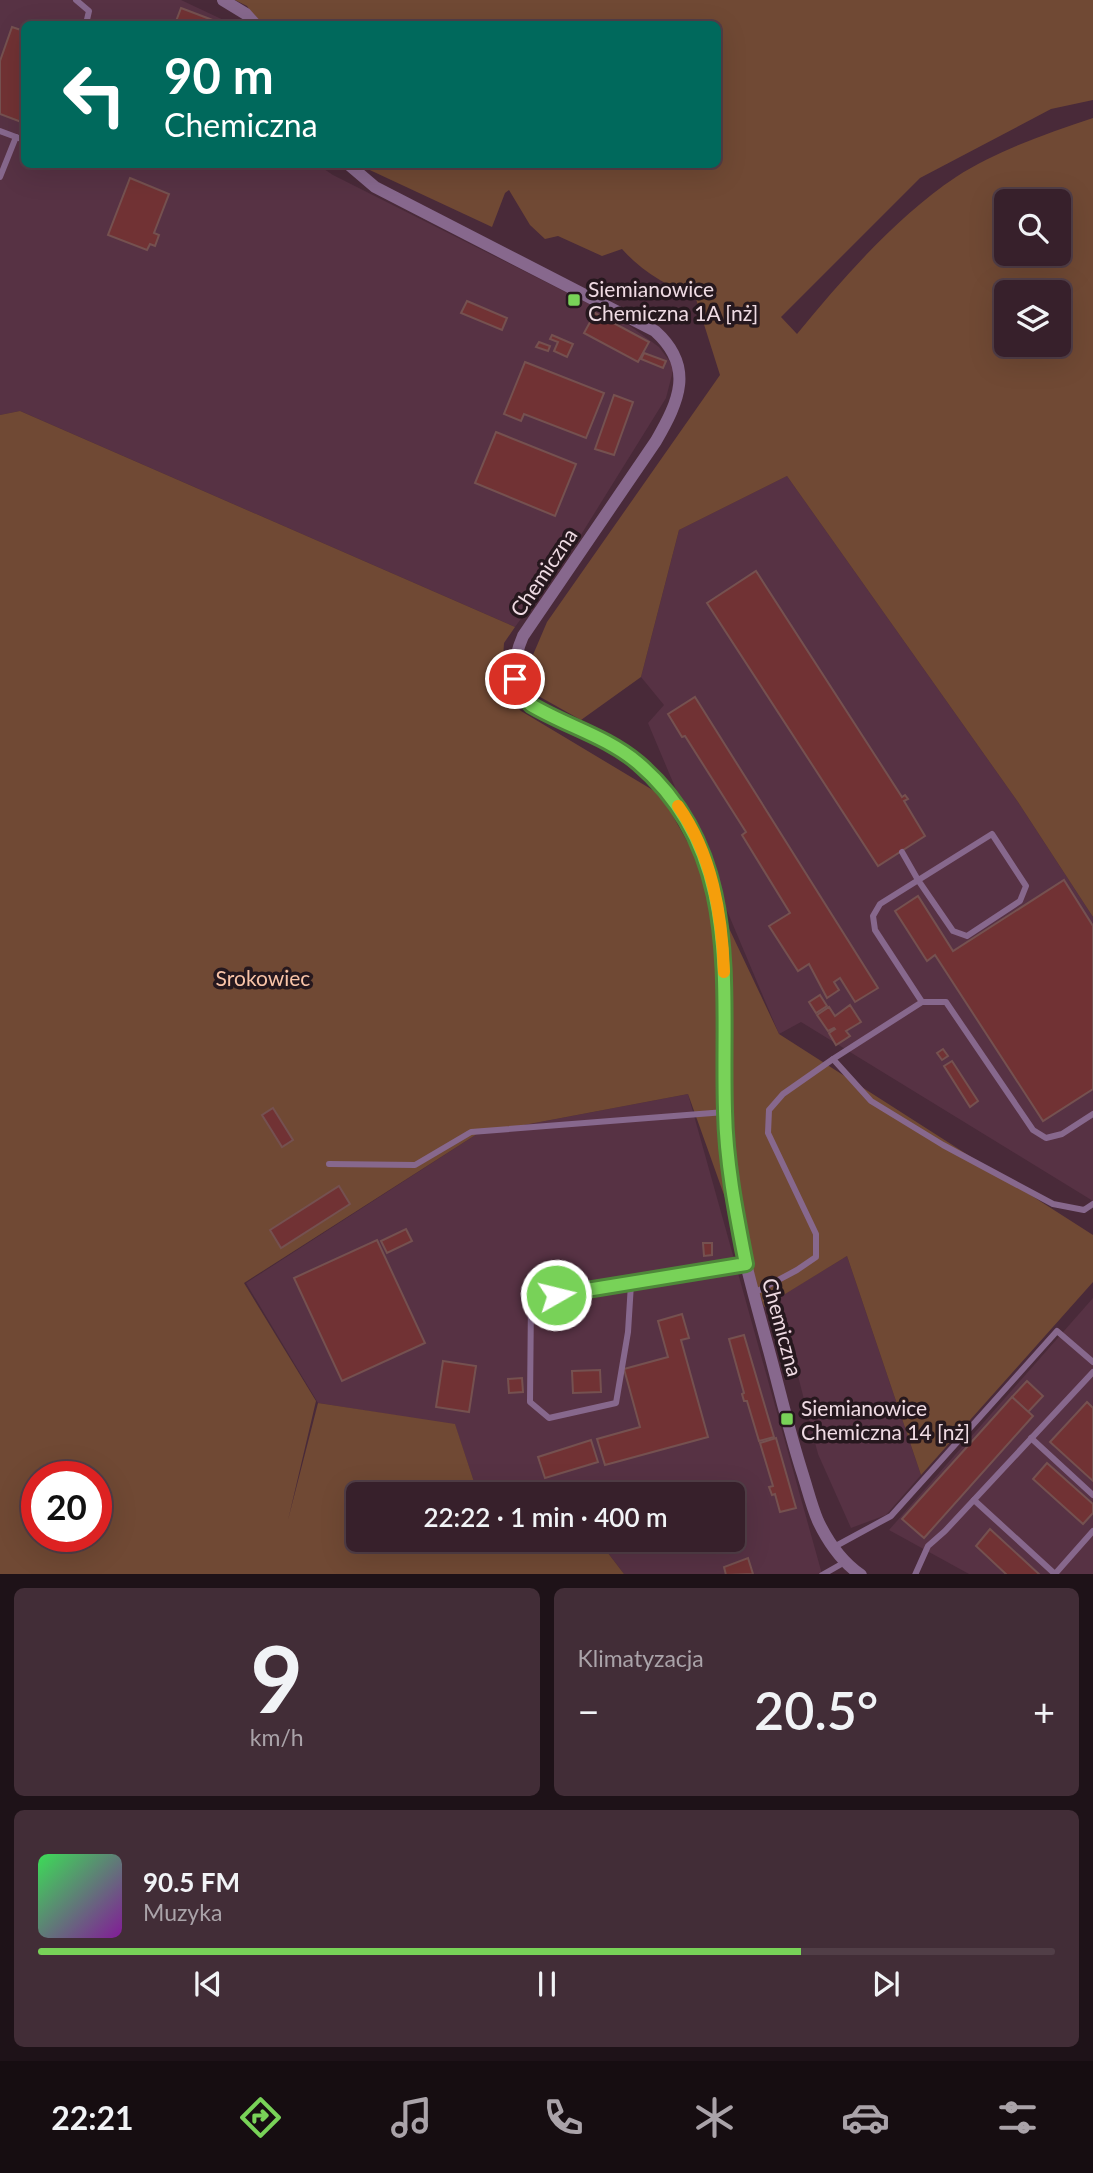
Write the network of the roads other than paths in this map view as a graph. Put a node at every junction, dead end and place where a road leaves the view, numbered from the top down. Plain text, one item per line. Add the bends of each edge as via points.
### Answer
1 (76, 0) edge
2 (223, 0) edge
3 (87, 21) edge
4 (252, 21) edge
5 (0, 131) edge
6 (16, 137) junction
7 (21, 139) edge
8 (353, 168) edge
9 (0, 177) edge
10 (902, 852) dead end
11 (918, 880) junction
12 (922, 1002) junction
13 (833, 1059) junction
14 (724, 1112) junction
15 (1093, 1114) edge
16 (329, 1164) dead end
17 (1093, 1204) edge
18 (746, 1264) junction
19 (631, 1284) junction
20 (754, 1293) junction
21 (1093, 1362) edge
22 (1093, 1372) edge
23 (1031, 1438) junction
24 (1093, 1494) edge
25 (974, 1500) junction
26 (1093, 1531) edge
27 (834, 1547) junction
28 (845, 1562) junction
29 (822, 1574) edge
30 (861, 1574) edge
31 (915, 1574) edge
32 (1056, 1574) edge

1 - 3 lane via 89,11
2 - 4 street
5 - 6 lane
6 - 7 lane
6 - 9 lane
8 - 14 street, Chemiczna via 375,187 654,331 674,354 680,381 670,417 523,636 513,669 519,689 531,705 613,745 638,763 666,790 700,845 712,883 723,950
10 - 11 lane
11 - 11 lane via 992,834 1026,886 1020,901 967,936 953,931
11 - 12 lane via 880,904 873,916 875,930
12 - 13 lane
12 - 15 lane via 946,1002 1032,1130 1046,1138 1062,1134
13 - 17 lane via 871,1101 943,1145 1053,1204 1084,1210
13 - 20 lane via 783,1094 769,1110 768,1133 816,1234 816,1256
14 - 16 lane via 471,1132 415,1165
14 - 18 street, Chemiczna via 730,1179
18 - 19 lane
18 - 20 street, Chemiczna
19 - 19 lane via 531,1299 530,1402 549,1418 616,1403
20 - 27 street, Chemiczna via 808,1492
21 - 27 lane via 1057,1331 891,1516
22 - 23 lane
23 - 24 lane
23 - 25 lane
25 - 31 lane via 931,1542
25 - 32 lane
26 - 32 lane
27 - 28 street, Chemiczna
28 - 29 lane
28 - 30 street, Chemiczna

